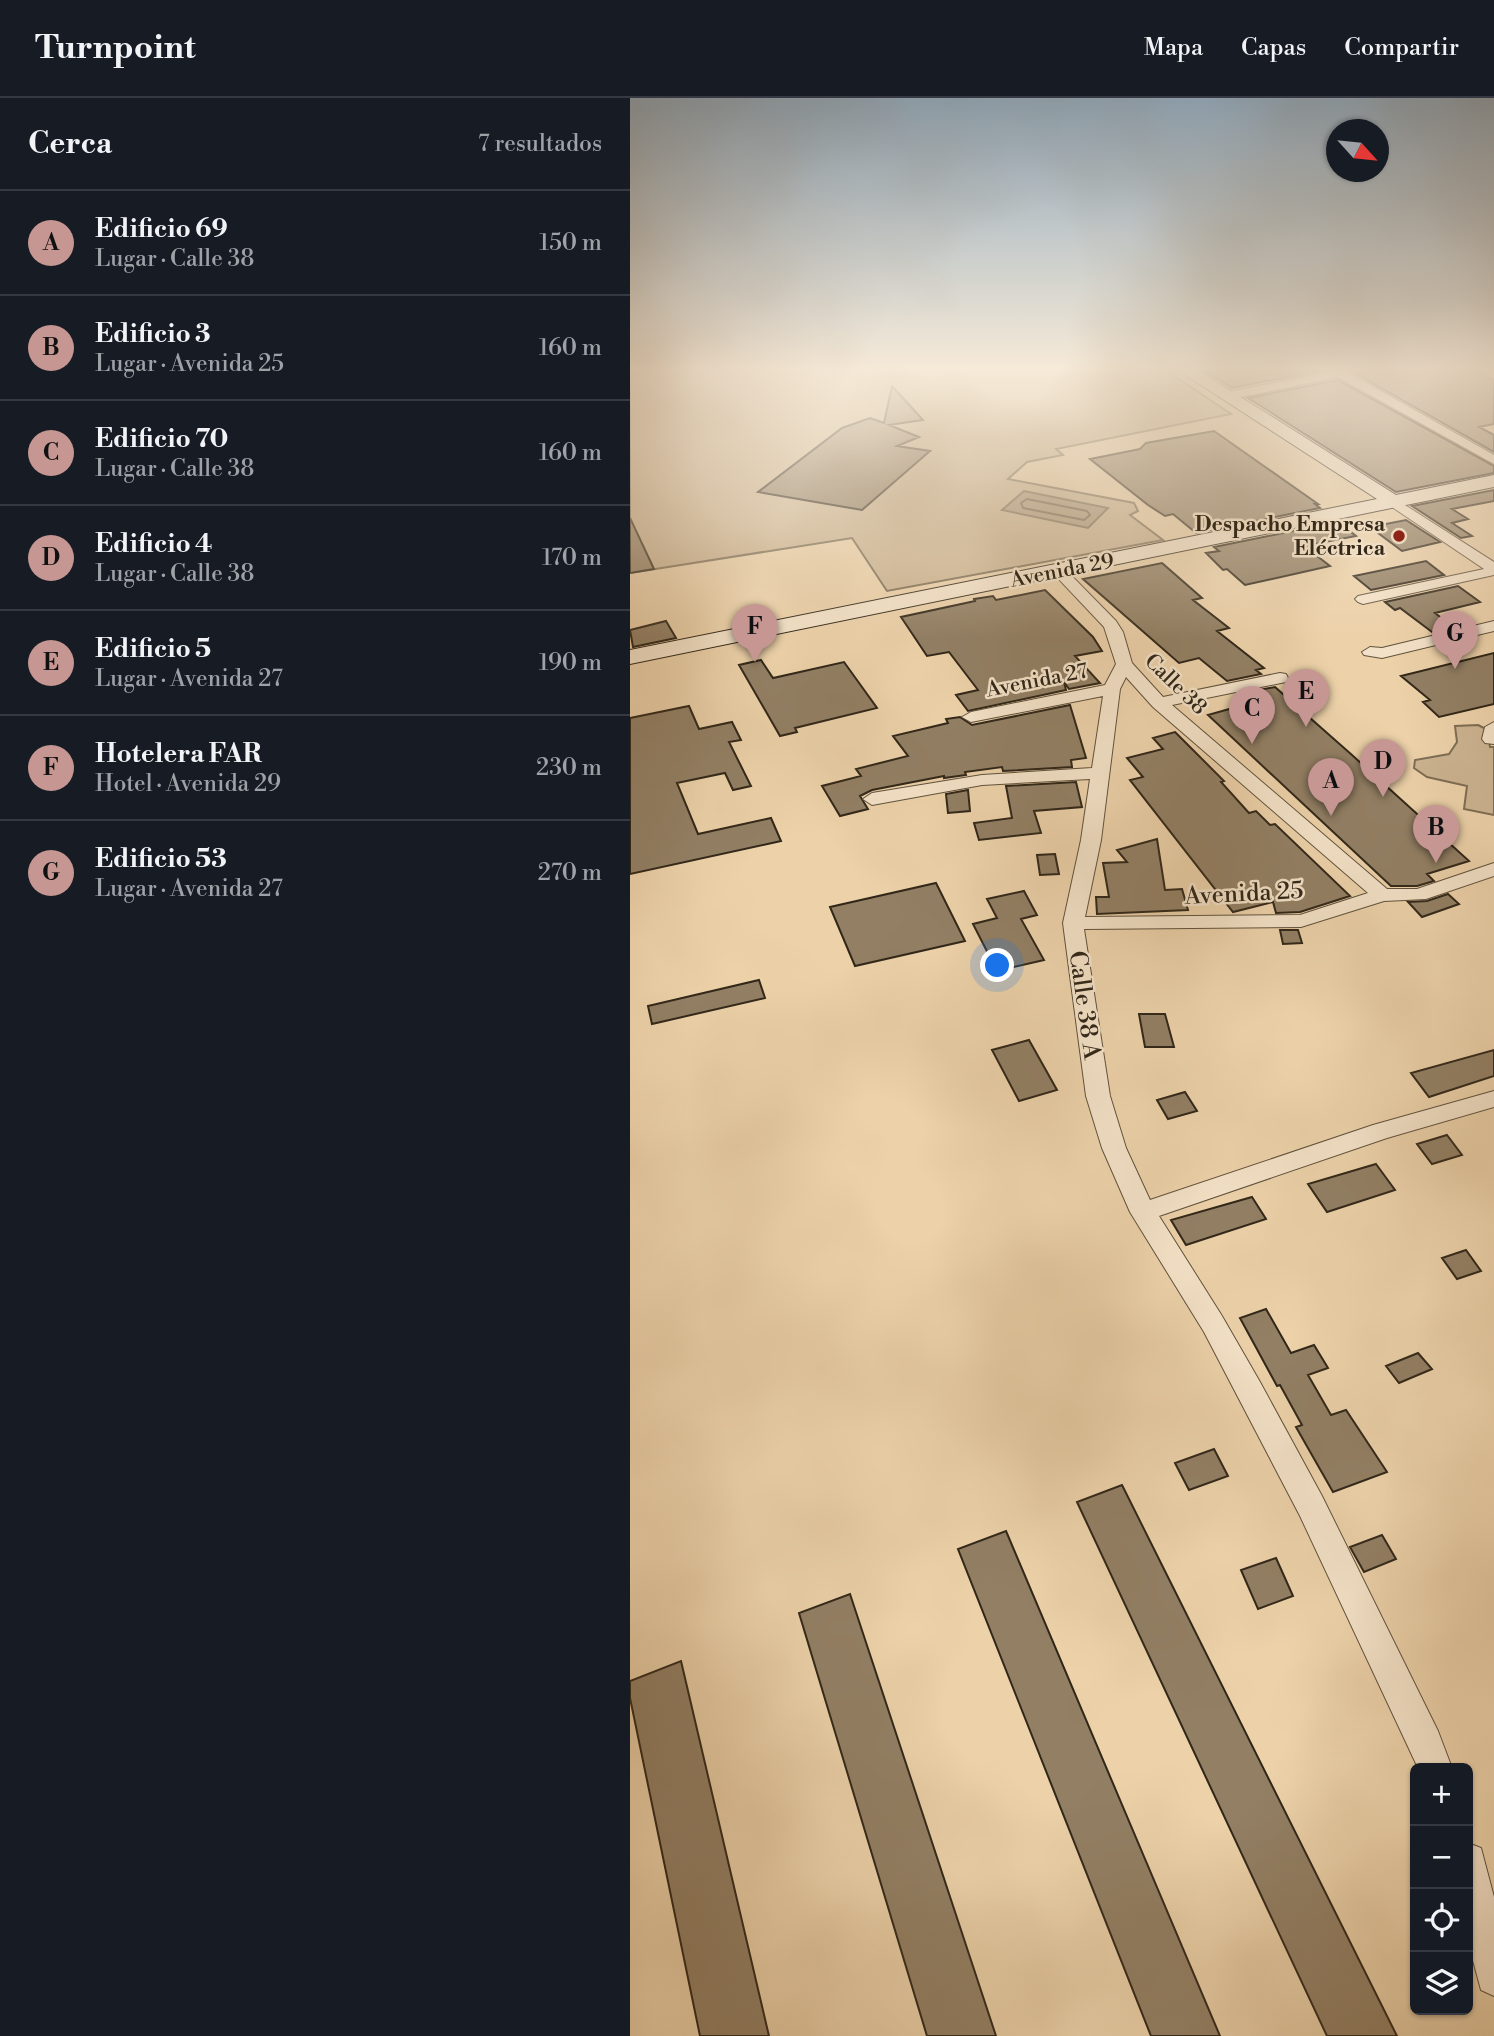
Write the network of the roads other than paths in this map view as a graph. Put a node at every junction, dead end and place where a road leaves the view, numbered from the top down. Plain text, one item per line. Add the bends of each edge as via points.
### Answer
1 (1324, 457) edge
2 (1494, 481) edge
3 (1394, 502) junction
4 (1058, 570) junction
5 (1494, 570) edge
6 (1363, 599) dead end
7 (1494, 626) edge
8 (1370, 652) dead end
9 (630, 657) edge
10 (1124, 664) junction
11 (1280, 678) dead end
12 (1112, 689) junction
13 (1159, 703) junction
14 (971, 717) dead end
15 (1100, 773) junction
16 (872, 799) dead end
17 (1494, 869) edge
18 (1382, 895) junction
19 (1073, 923) junction
20 (1494, 1099) edge
21 (1143, 1212) junction
22 (1433, 1763) edge
23 (1473, 1883) edge
24 (1494, 1977) edge

1 - 3 main road
2 - 3 main road, Avenida 29
3 - 4 main road, Avenida 29
3 - 5 street
4 - 9 main road, Avenida 29
4 - 10 street, Calle 38 via 1115,632
5 - 6 street
7 - 8 street
10 - 12 street, Calle 38 A
10 - 13 street, Calle 38
11 - 13 street
12 - 14 street, Avenida 27
12 - 15 street, Calle 38 A
13 - 18 street, Calle 38
15 - 16 street via 982,780
15 - 19 street, Calle 38 A
17 - 18 street, Avenida 25 via 1419,895
18 - 19 street, Avenida 25 via 1301,920
19 - 21 street, Calle 38 A via 1098,1096 1114,1148
20 - 21 street via 1381,1131
21 - 22 street, Calle 38 A via 1213,1324 1311,1506
23 - 24 street

